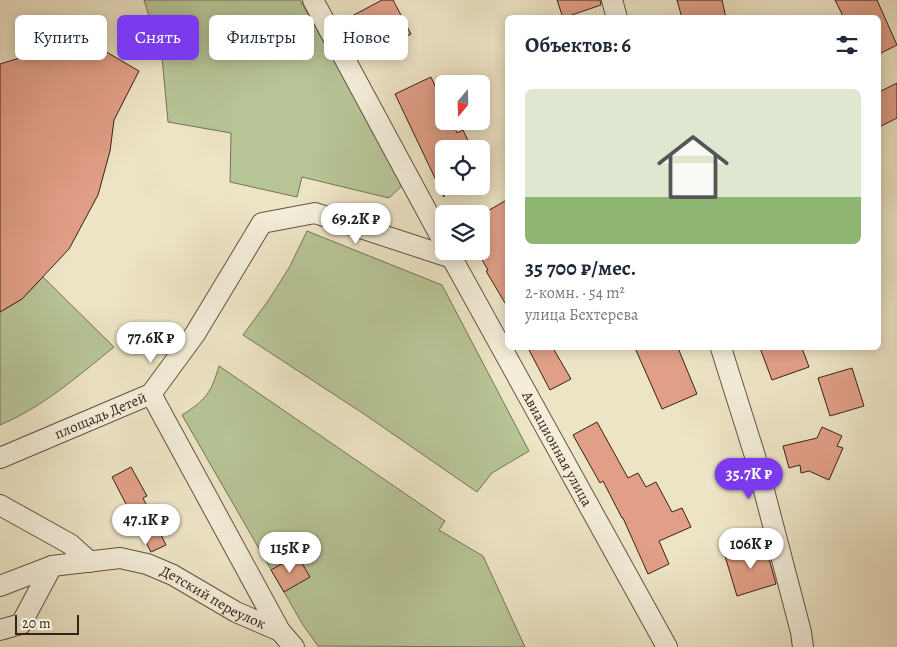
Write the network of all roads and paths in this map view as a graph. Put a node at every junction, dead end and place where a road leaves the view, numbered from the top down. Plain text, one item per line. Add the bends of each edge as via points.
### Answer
1 (312, 0) edge
2 (612, 0) edge
3 (616, 15) edge
4 (435, 227) edge
5 (435, 247) edge
6 (453, 260) edge
7 (722, 350) edge
8 (151, 394) junction
9 (0, 458) edge
10 (0, 505) edge
11 (90, 562) junction
12 (52, 566) junction
13 (0, 586) edge
14 (0, 630) edge
15 (280, 631) junction
16 (294, 647) edge
17 (667, 647) edge
18 (803, 647) edge

1 - 4 street, Авиационная улица
2 - 3 street
5 - 8 street, площадь Детей via 315,213 262,223 195,334
6 - 17 street, Авиационная улица
7 - 18 street via 755,456
8 - 9 street, площадь Детей
8 - 15 street
10 - 11 street via 70,544
11 - 12 street, Детский переулок
11 - 15 street, Детский переулок via 120,558 147,564 173,575 236,612
12 - 13 street, Детский переулок
12 - 14 street via 21,624
15 - 16 street

